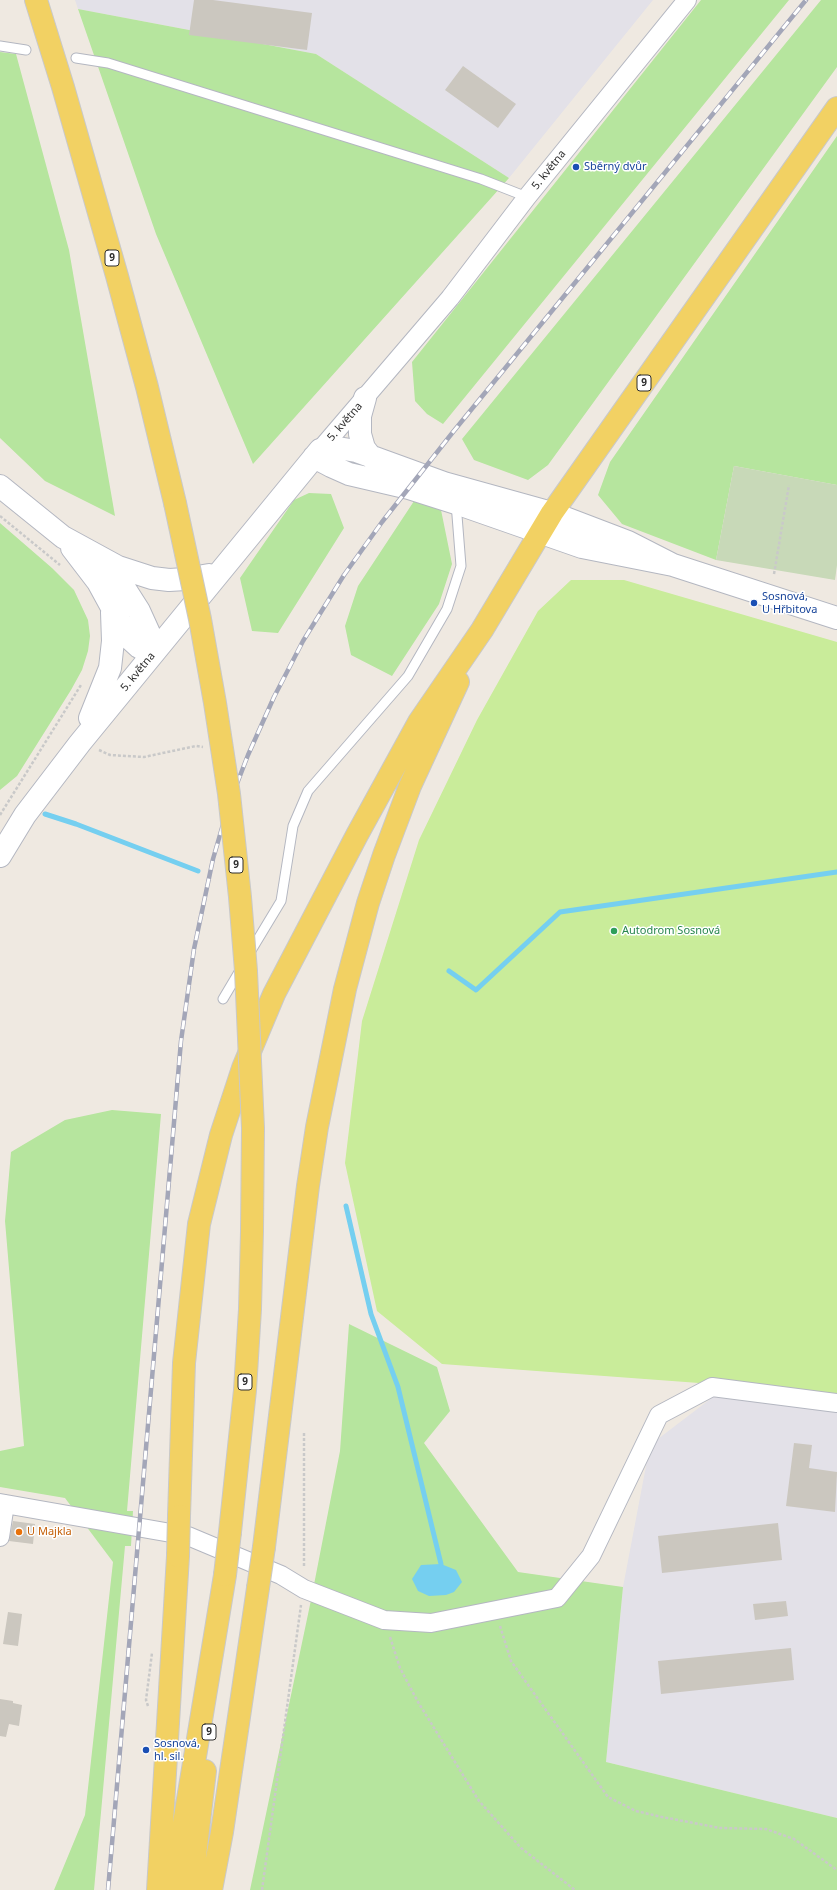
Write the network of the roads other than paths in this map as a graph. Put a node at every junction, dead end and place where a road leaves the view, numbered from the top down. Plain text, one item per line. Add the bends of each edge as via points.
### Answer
1 (36, 0) edge
2 (686, 0) edge
3 (0, 46) edge
4 (26, 50) dead end
5 (76, 58) dead end
6 (837, 108) edge
7 (527, 197) junction
8 (366, 398) junction
9 (317, 454) junction
10 (371, 457) junction
11 (0, 486) edge
12 (456, 503) junction
13 (552, 513) junction
14 (540, 532) junction
15 (63, 537) junction
16 (95, 556) junction
17 (673, 565) junction
18 (222, 571) junction
19 (111, 605) junction
20 (837, 618) edge
21 (482, 630) junction
22 (152, 655) junction
23 (80, 743) junction
24 (3, 851) edge
25 (223, 999) dead end
26 (837, 1403) edge
27 (2, 1504) edge
28 (0, 1537) edge
29 (225, 1575) junction
30 (158, 1890) edge
31 (173, 1890) edge
32 (191, 1890) edge
33 (211, 1890) edge

1 - 29 main road, 9, bridge via 147,387 200,619 229,794 246,971 253,1128 250,1309 245,1390
2 - 7 street, 5. května
3 - 4 lane
5 - 7 lane via 108,63 480,178
6 - 13 main road, 9
7 - 8 street, 5. května via 450,298
8 - 9 street, 5. května
8 - 10 street via 360,416 360,434 364,448
9 - 10 street via 338,448
9 - 12 street via 331,466 349,474 409,488
9 - 18 street, 5. května
10 - 13 street via 444,483
11 - 15 street
12 - 14 street
12 - 25 lane via 461,566 447,609 408,676 308,791 293,826 281,901
13 - 14 main road, 9
13 - 17 street via 628,542
14 - 17 street via 582,547
14 - 21 main road, 9
15 - 16 street
15 - 19 street via 89,569
16 - 18 street via 138,574 169,580
16 - 22 street via 118,578 139,611 149,634
17 - 20 street
18 - 22 street, 5. května
19 - 22 street via 128,637
19 - 23 street via 113,641 110,668
21 - 30 main road, 9, bridge via 419,722 360,828 274,994 243,1068 221,1135 199,1224 184,1363 178,1556
21 - 33 main road, 9, bridge via 410,786 370,896 345,989 317,1127 308,1186 264,1547 222,1832
22 - 23 street, 5. května
23 - 24 street, 5. května via 25,815
26 - 27 street via 712,1387 659,1414 591,1556 557,1598 431,1623 384,1620 304,1589 281,1575 188,1536
27 - 28 street
29 - 31 main road, 9
29 - 32 main road, 9

